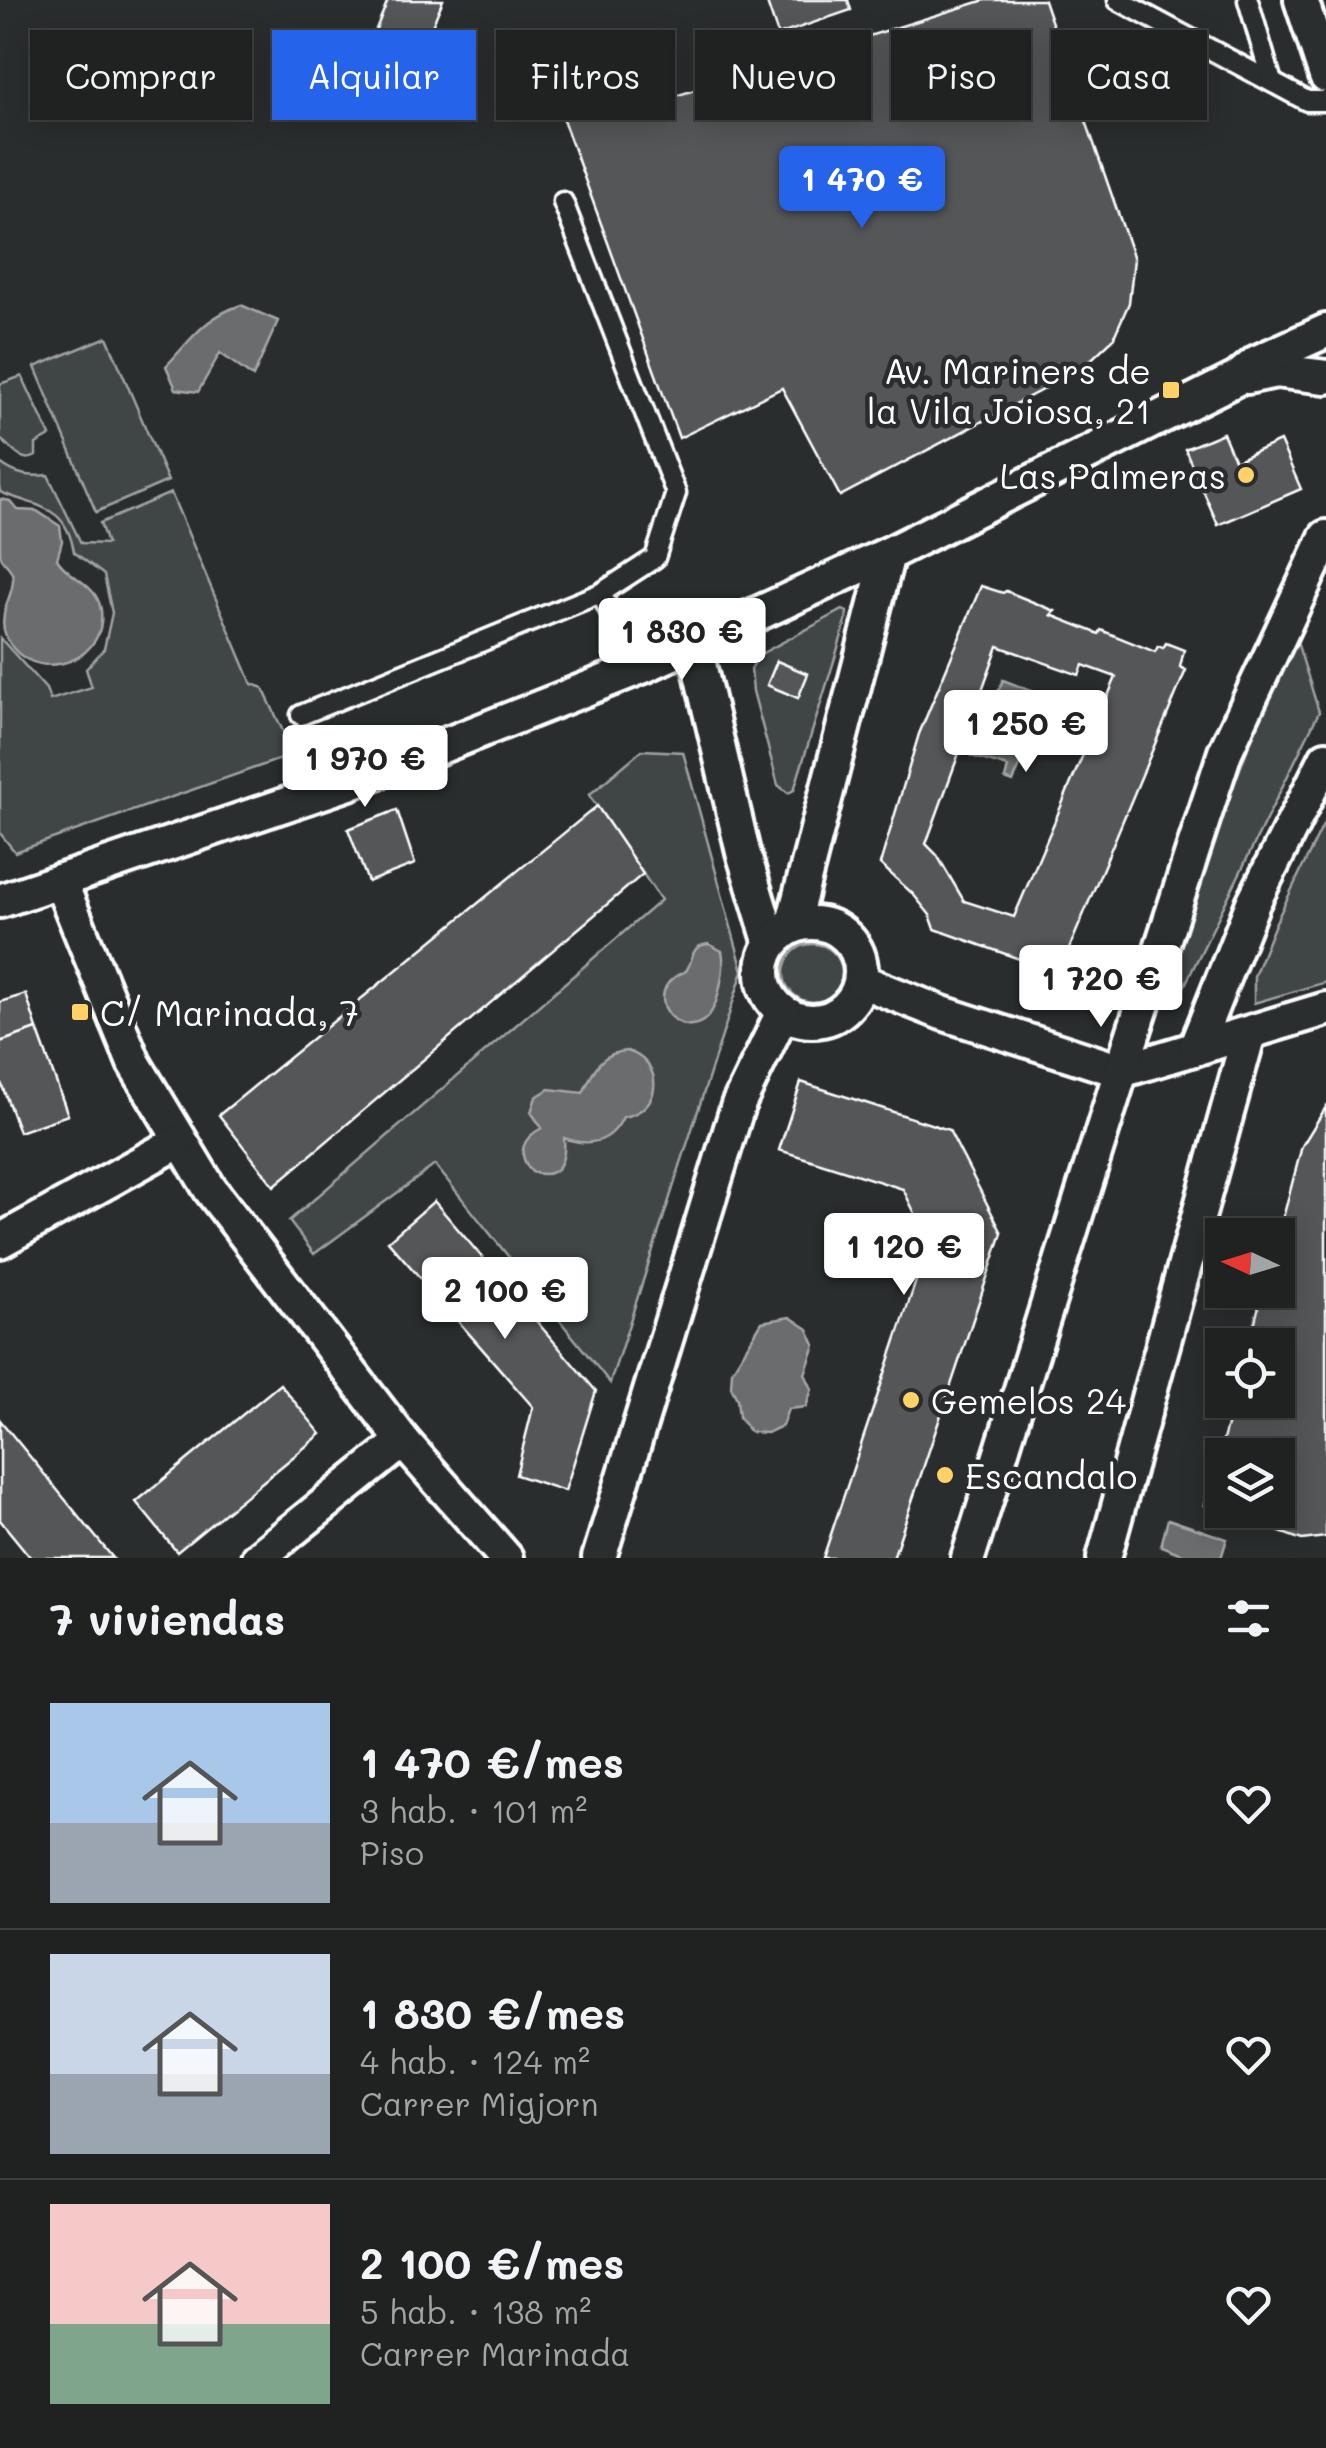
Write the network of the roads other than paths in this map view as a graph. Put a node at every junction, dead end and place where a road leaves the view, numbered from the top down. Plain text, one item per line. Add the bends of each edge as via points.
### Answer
1 (1118, 0) edge
2 (1248, 0) edge
3 (1301, 0) edge
4 (1326, 76) edge
5 (1272, 82) junction
6 (1326, 101) edge
7 (563, 202) dead end
8 (1326, 331) edge
9 (1326, 377) edge
10 (1238, 378) junction
11 (1326, 537) edge
12 (888, 554) junction
13 (601, 593) junction
14 (694, 643) junction
15 (644, 666) junction
16 (302, 715) dead end
17 (1326, 758) edge
18 (60, 881) junction
19 (0, 901) edge
20 (782, 936) junction
21 (861, 981) junction
22 (1326, 1009) edge
23 (783, 1012) junction
24 (1249, 1033) junction
25 (1195, 1049) junction
26 (1120, 1070) junction
27 (180, 1142) junction
28 (0, 1241) edge
29 (404, 1441) junction
30 (258, 1558) edge
31 (506, 1558) edge
32 (599, 1558) edge
33 (968, 1558) edge
34 (1104, 1558) edge

1 - 5 lane
2 - 5 lane
3 - 4 street
5 - 6 lane via 1307,102
7 - 13 lane via 676,493 655,558
8 - 10 street via 1257,362
9 - 10 street via 1276,372
10 - 12 street
11 - 26 street via 1225,752
12 - 14 street
12 - 20 street
13 - 15 lane
13 - 16 lane
14 - 15 street
14 - 20 street via 743,852
15 - 18 street via 350,783
17 - 25 street via 1253,903
18 - 19 street
18 - 27 street via 134,1064
20 - 21 street via 806,923 836,929 857,951
20 - 23 street via 762,973
21 - 23 street via 855,997 830,1018 798,1020
21 - 26 street
22 - 24 street
23 - 32 street via 738,1105
24 - 25 street
24 - 34 street
25 - 26 street
26 - 33 street
27 - 28 street
27 - 29 street
29 - 30 street
29 - 31 street

